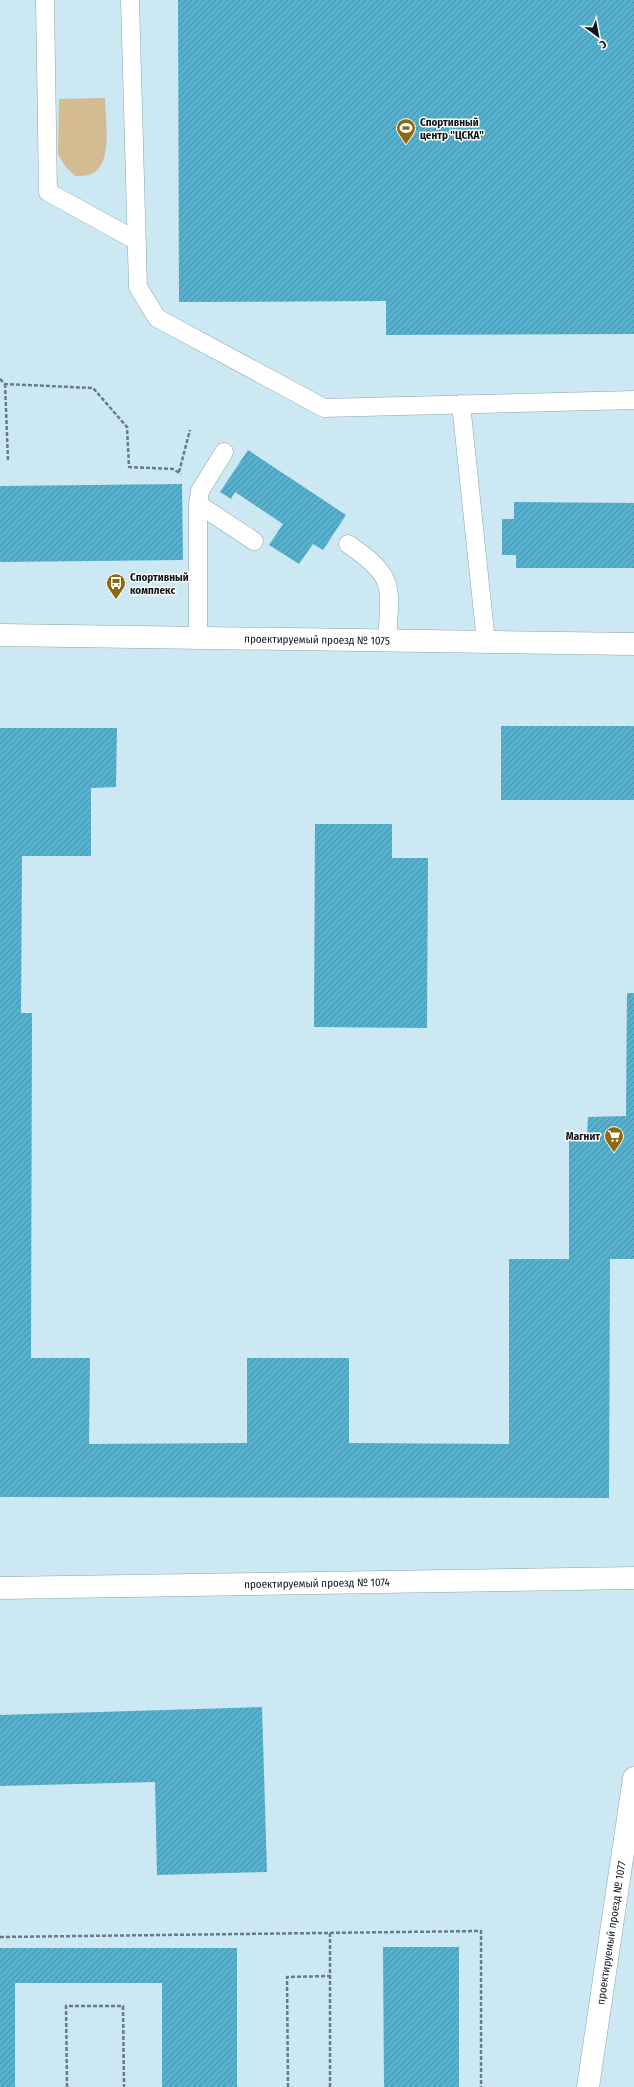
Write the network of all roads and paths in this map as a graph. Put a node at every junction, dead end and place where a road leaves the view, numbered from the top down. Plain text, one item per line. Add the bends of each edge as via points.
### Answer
1 (45, 0) edge
2 (130, 0) edge
3 (136, 241) junction
4 (0, 379) edge
5 (4, 384) junction
6 (634, 400) edge
7 (461, 404) junction
8 (190, 430) dead end
9 (224, 452) dead end
10 (8, 460) dead end
11 (179, 472) junction
12 (199, 497) junction
13 (254, 542) dead end
14 (348, 544) dead end
15 (0, 635) edge
16 (198, 638) junction
17 (387, 641) junction
18 (486, 642) junction
19 (634, 644) edge
20 (634, 1578) edge
21 (0, 1588) edge
22 (634, 1778) edge
23 (330, 1933) junction
24 (0, 1937) edge
25 (330, 1976) junction
26 (67, 2087) edge
27 (124, 2087) edge
28 (288, 2087) edge
29 (330, 2087) edge
30 (481, 2087) edge
31 (588, 2087) edge

1 - 3 lane via 48,192
2 - 3 lane
3 - 7 lane via 138,287 157,318 324,408
4 - 5 path
5 - 10 path
5 - 11 path via 93,388 127,427 129,467 173,469
6 - 7 lane
7 - 18 lane
8 - 11 path
9 - 12 lane
11 - 12 path via 186,481 186,491
12 - 13 lane
12 - 16 lane
14 - 17 lane via 369,558 386,578 390,590
15 - 16 street, проектируемый проезд № 1075
16 - 17 street, проектируемый проезд № 1075
17 - 18 street, проектируемый проезд № 1075
18 - 19 street, проектируемый проезд № 1075
20 - 21 street, проектируемый проезд № 1074
22 - 31 street, проектируемый проезд № 1077
23 - 24 path
23 - 25 path
23 - 30 path via 481,1931
25 - 28 path via 286,1977
25 - 29 path
26 - 27 path via 66,2006 123,2006

